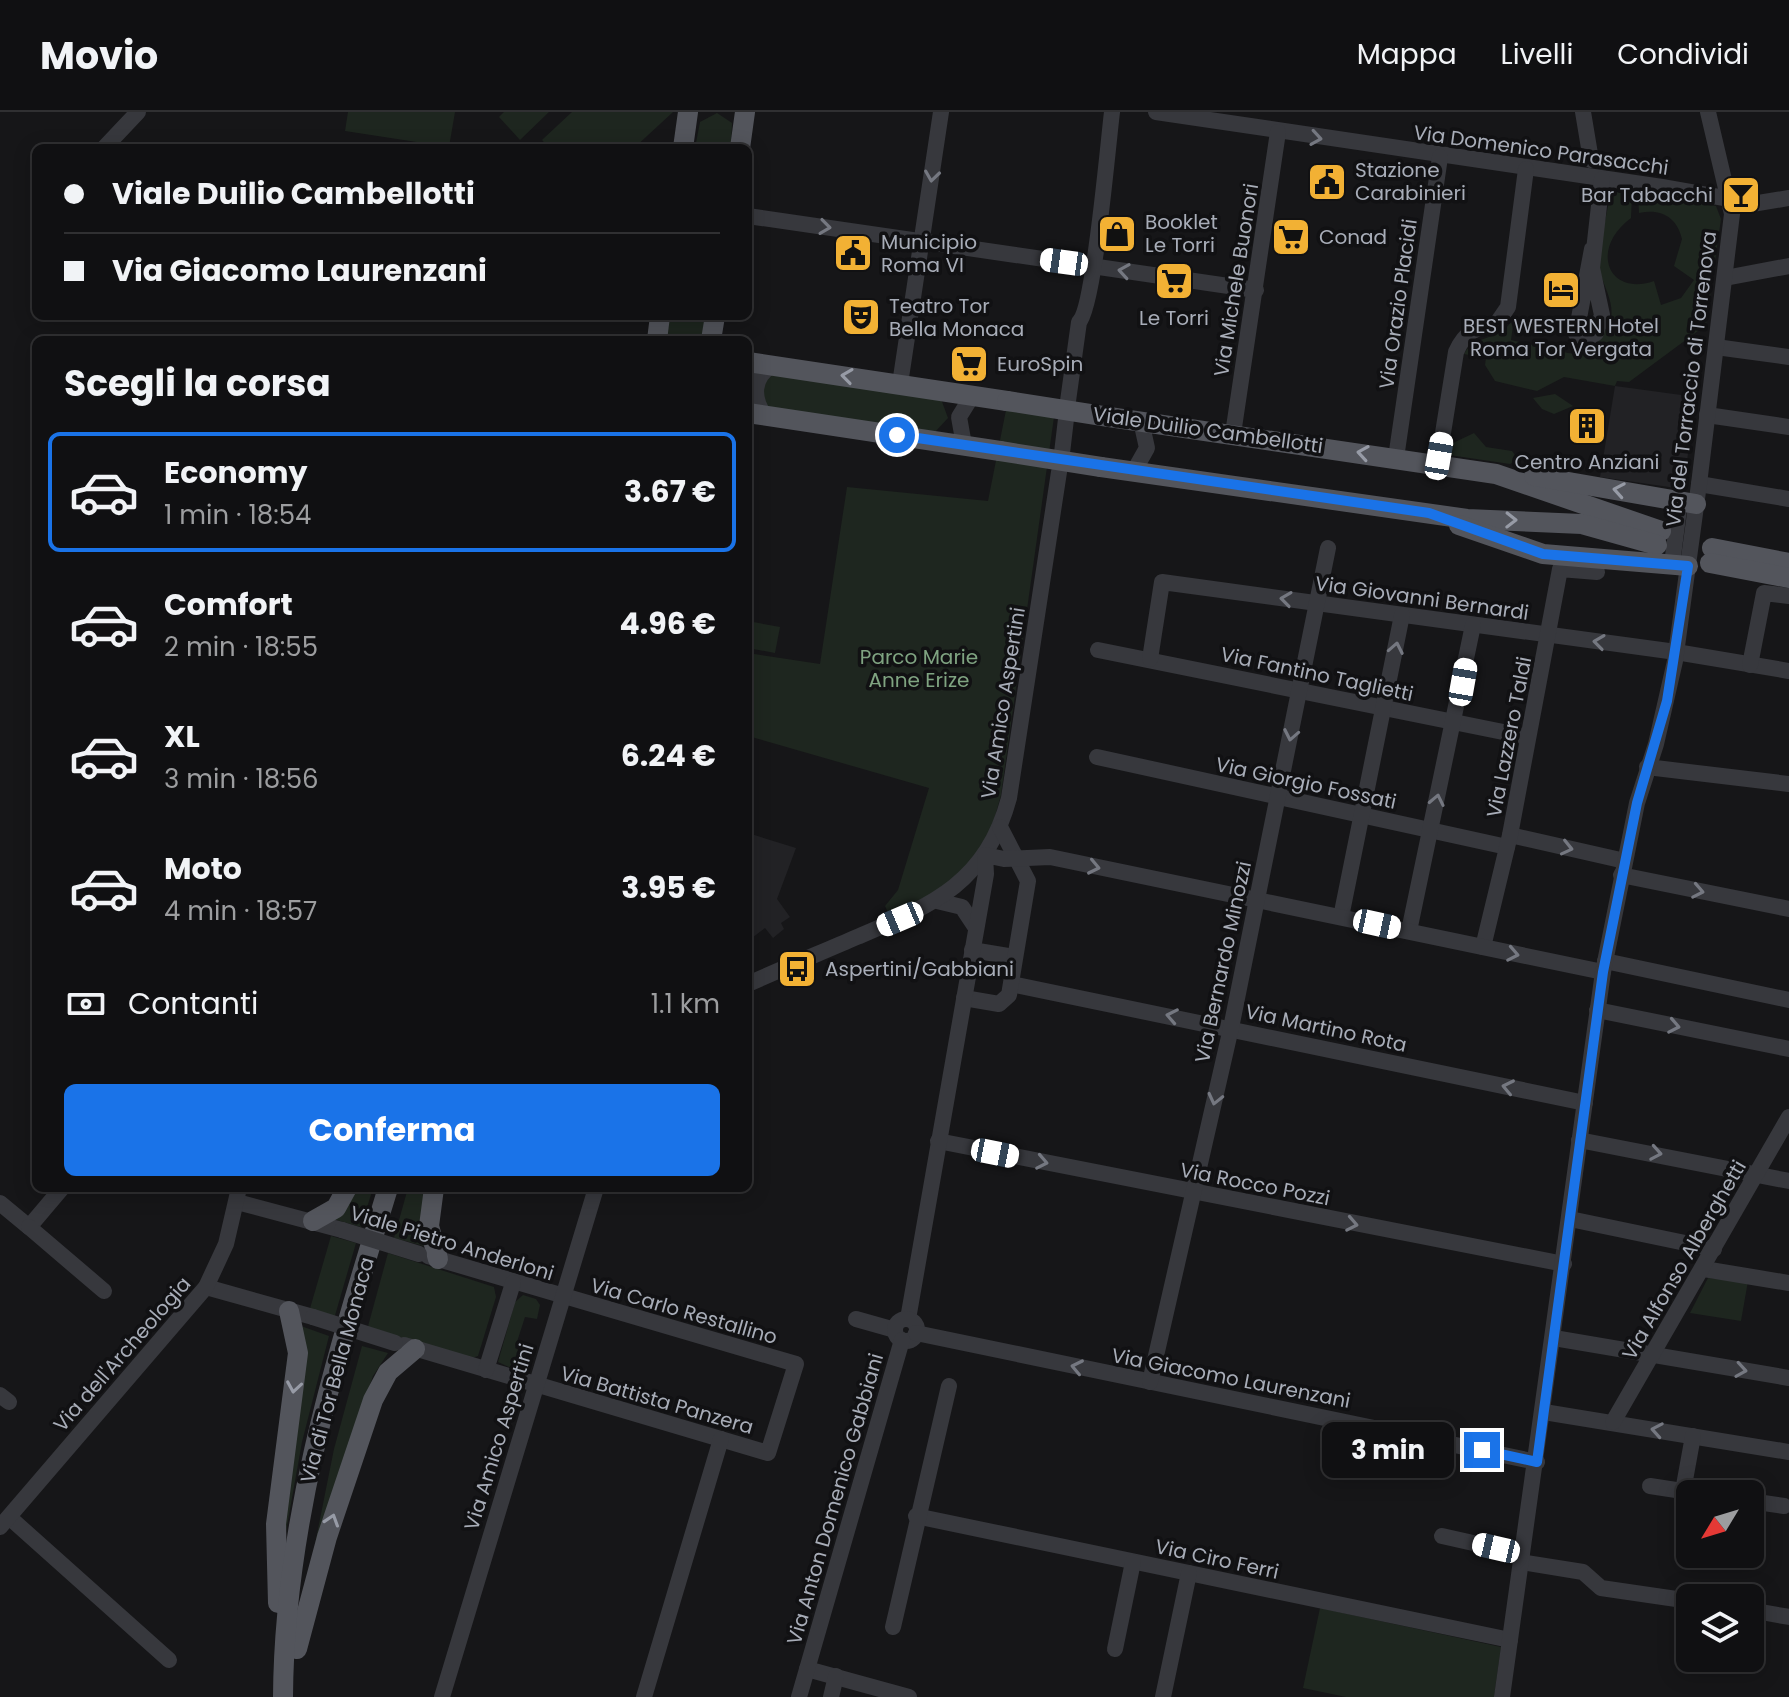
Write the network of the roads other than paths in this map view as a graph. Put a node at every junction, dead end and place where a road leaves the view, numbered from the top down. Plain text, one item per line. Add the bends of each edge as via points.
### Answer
1 (138, 112) edge
2 (688, 112) edge
3 (745, 112) edge
4 (941, 112) edge
5 (1112, 112) edge
6 (1156, 112) edge
7 (1583, 112) edge
8 (1708, 112) edge
9 (1278, 132) junction
10 (108, 144) edge
11 (684, 144) edge
12 (741, 144) edge
13 (1440, 157) junction
14 (1591, 160) dead end
15 (1526, 169) junction
16 (1602, 179) junction
17 (1789, 198) edge
18 (1730, 199) junction
19 (752, 217) edge
20 (922, 241) junction
21 (1592, 249) dead end
22 (1093, 266) junction
23 (1789, 266) edge
24 (1725, 278) junction
25 (1256, 290) junction
26 (1716, 347) junction
27 (1789, 357) edge
28 (752, 362) edge
29 (773, 365) junction
30 (900, 384) junction
31 (972, 396) junction
32 (1068, 401) dead end
33 (757, 415) edge
34 (1707, 415) junction
35 (1066, 419) dead end
36 (1141, 421) junction
37 (1789, 427) edge
38 (1233, 434) junction
39 (964, 445) junction
40 (1062, 453) dead end
41 (1396, 458) junction
42 (1438, 464) junction
43 (1134, 471) junction
44 (1059, 472) dead end
45 (1496, 474) junction
46 (1691, 496) junction
47 (1789, 499) edge
48 (1429, 513) junction
49 (1328, 548) dead end
50 (1789, 563) edge
51 (1680, 565) junction
52 (1597, 572) dead end
53 (1789, 578) edge
54 (1789, 596) edge
55 (1316, 603) junction
56 (1402, 615) junction
57 (1473, 625) junction
58 (1549, 636) junction
59 (1098, 650) dead end
60 (1676, 652) junction
61 (1150, 659) junction
62 (1750, 665) junction
63 (1789, 671) edge
64 (1299, 691) junction
65 (1384, 707) junction
66 (1454, 723) junction
67 (1528, 737) junction
68 (1097, 757) dead end
69 (1647, 767) junction
70 (1789, 784) edge
71 (1278, 798) junction
72 (1361, 815) junction
73 (1000, 827) junction
74 (1431, 831) junction
75 (1508, 841) junction
76 (985, 855) junction
77 (1017, 858) junction
78 (1623, 868) junction
79 (1256, 900) junction
80 (937, 901) junction
81 (1789, 909) edge
82 (1341, 917) junction
83 (976, 928) junction
84 (1409, 931) junction
85 (1483, 947) junction
86 (972, 950) junction
87 (1014, 957) junction
88 (1604, 966) junction
89 (752, 982) edge
90 (1011, 984) junction
91 (964, 998) junction
92 (1789, 1000) edge
93 (1597, 1010) junction
94 (1231, 1028) junction
95 (1789, 1049) edge
96 (1585, 1103) junction
97 (1789, 1117) edge
98 (1579, 1140) junction
99 (938, 1141) junction
100 (1756, 1176) junction
101 (1789, 1181) edge
102 (59, 1192) edge
103 (345, 1192) edge
104 (387, 1192) edge
105 (399, 1192) edge
106 (433, 1192) edge
107 (595, 1192) edge
108 (1193, 1192) junction
109 (238, 1195) edge
110 (0, 1203) edge
111 (1570, 1219) junction
112 (313, 1221) junction
113 (29, 1227) junction
114 (1714, 1249) junction
115 (428, 1256) junction
116 (1564, 1264) junction
117 (1704, 1269) junction
118 (513, 1283) junction
119 (1789, 1283) edge
120 (206, 1287) junction
121 (104, 1291) dead end
122 (562, 1297) junction
123 (289, 1311) junction
124 (856, 1319) dead end
125 (905, 1330) junction
126 (1554, 1338) junction
127 (405, 1346) junction
128 (1654, 1356) junction
129 (486, 1370) junction
130 (1789, 1378) edge
131 (1150, 1382) junction
132 (536, 1385) junction
133 (949, 1386) dead end
134 (1544, 1412) junction
135 (1613, 1422) junction
136 (1693, 1436) junction
137 (721, 1439) junction
138 (1789, 1452) edge
139 (768, 1453) joint
140 (1537, 1462) junction
141 (1685, 1480) edge
142 (1650, 1486) dead end
143 (1676, 1490) edge
144 (1764, 1503) edge
145 (1784, 1506) dead end
146 (916, 1516) junction
147 (4, 1522) edge
148 (1442, 1536) dead end
149 (1522, 1558) junction
150 (1133, 1562) junction
151 (1189, 1573) junction
152 (1676, 1599) edge
153 (1764, 1613) edge
154 (1789, 1617) edge
155 (893, 1627) dead end
156 (1510, 1640) junction
157 (1115, 1649) dead end
158 (291, 1650) junction
159 (169, 1660) dead end
160 (807, 1669) junction
161 (836, 1676) junction
162 (283, 1697) edge
163 (296, 1697) edge
164 (442, 1697) edge
165 (644, 1697) edge
166 (799, 1697) edge
167 (831, 1697) edge
168 (909, 1697) edge
169 (1163, 1697) edge
170 (1502, 1697) edge

1 - 10 street
2 - 11 main road
3 - 12 main road
4 -> 20 street
5 - 22 street
6 - 9 street, Via Domenico Parasacchi
7 - 14 street
8 - 18 street, Via del Torraccio di Torrenova
9 -> 13 street, Via Domenico Parasacchi
9 - 25 street, Via Michele Buonori
13 - 15 street, Via Domenico Parasacchi
13 - 41 street, Via Orazio Placidi
15 - 16 street, Via Domenico Parasacchi
15 - 42 street via 1508,307 1497,323 1470,330 1462,338
16 - 18 street, Via Domenico Parasacchi
16 - 21 street
17 - 18 street, Via Domenico Parasacchi via 1740,206
18 - 24 street, Via del Torraccio di Torrenova
19 -> 20 street
20 - 22 street
20 - 30 street
25 -> 22 street
22 - 32 street
23 - 24 street
24 - 26 street, Via del Torraccio di Torrenova
25 - 38 street, Via Michele Buonori
26 - 27 street
26 - 34 street, Via del Torraccio di Torrenova
28 - 29 main road, Viale Duilio Cambellotti
30 -> 29 main road, Viale Duilio Cambellotti
29 - 33 street via 756,386
30 - 31 main road, Viale Duilio Cambellotti
31 - 36 main road, Viale Duilio Cambellotti, bridge
31 - 39 street via 959,417
33 - 39 main road, Viale Duilio Cambellotti
34 - 37 street
34 - 46 street, Via del Torraccio di Torrenova
35 - 40 street
36 - 38 main road, Viale Duilio Cambellotti
36 - 43 street via 1147,448
41 -> 38 main road, Viale Duilio Cambellotti
39 - 43 main road, Viale Duilio Cambellotti, bridge
41 - 42 main road, Viale Duilio Cambellotti
42 - 45 main road, Viale Duilio Cambellotti
43 - 48 main road, Viale Duilio Cambellotti
44 - 73 street, Via Amico Aspertini via 1011,791
46 -> 45 main road
48 -> 45 main road, Viale Duilio Cambellotti via 1582,524 1659,538
46 - 47 street
46 - 51 street, Via del Torraccio di Torrenova
48 - 51 main road via 1534,552
49 - 55 street, Via Bernardo Minozzi
50 - 53 main road via 1711,556
51 - 60 street, Via del Torraccio di Torrenova
52 - 58 street, Via Lazzero Taldi via 1560,569
54 - 62 street via 1764,593
55 - 56 street, Via Giovanni Bernardi
55 -> 61 street, Via Giovanni Bernardi via 1162,582
55 - 64 street, Via Bernardo Minozzi
56 - 57 street, Via Giovanni Bernardi
65 -> 56 street
57 - 58 street, Via Giovanni Bernardi
57 - 66 street
60 -> 58 street, Via Giovanni Bernardi
58 - 67 street, Via Lazzero Taldi
59 - 61 street, Via Fantino Taglietti
60 - 62 street, Via Giovanni Bernardi
60 - 69 street, Via del Torraccio di Torrenova
61 - 64 street, Via Fantino Taglietti
62 - 63 street, Via Giovanni Bernardi
64 - 65 street, Via Fantino Taglietti
64 -> 71 street, Via Bernardo Minozzi
65 - 66 street, Via Fantino Taglietti
65 - 72 street
66 - 67 street, Via Fantino Taglietti
74 -> 66 street
67 - 75 street, Via Lazzero Taldi
68 - 71 street, Via Giorgio Fossati
69 - 70 street
69 - 78 street, Via del Torraccio di Torrenova
71 - 72 street, Via Giorgio Fossati
71 - 79 street, Via Bernardo Minozzi
72 - 74 street, Via Giorgio Fossati
72 - 82 street
73 - 76 street, Via Amico Aspertini
73 - 77 street
74 - 75 street, Via Giorgio Fossati
74 - 84 street
75 -> 78 street, Via Giorgio Fossati
75 - 85 street, Via Lazzero Taldi
76 - 77 street
76 - 80 street, Via Amico Aspertini via 965,880
76 - 83 street, Via Anton Domenico Gabbiani
77 -> 79 street via 1050,857
77 - 87 street via 1028,881
78 -> 81 street, Via Giorgio Fossati
78 - 88 street
79 - 82 street
79 - 94 street, Via Bernardo Minozzi
80 - 83 street via 962,907
80 - 89 street, Via Amico Aspertini
82 - 84 street
83 - 86 street, Via Anton Domenico Gabbiani
84 - 85 street
85 -> 88 street
86 - 87 street
86 - 91 street, Via Anton Domenico Gabbiani
87 - 90 street
88 - 92 street
88 - 93 street
90 - 91 street via 1001,1004
94 -> 90 street, Via Martino Rota
91 - 99 street, Via Anton Domenico Gabbiani
93 -> 95 street
93 - 96 street
96 -> 94 street, Via Martino Rota
94 -> 108 street, Via Bernardo Minozzi
96 - 98 street
97 - 100 street, Via Alfonso Alberghetti
98 -> 100 street
98 - 111 street
99 -> 108 street, Via Rocco Pozzi
99 - 125 street, Via Anton Domenico Gabbiani
100 - 101 street
100 - 114 street, Via Alfonso Alberghetti
102 - 113 street
103 - 112 main road via 336,1208
104 - 158 main road, Via di Tor Bella Monaca via 313,1447 291,1571
105 - 158 main road via 329,1436
106 - 115 main road
107 - 122 street, Via Amico Aspertini
108 -> 116 street, Via Rocco Pozzi
108 - 131 street, Via Bernardo Minozzi
109 - 112 street, Viale Pietro Anderloni
109 - 120 street, Via dell'Archeologia via 226,1244
110 - 113 street
111 - 114 street
111 - 116 street
112 - 115 street, Viale Pietro Anderloni, bridge
113 - 121 street
114 - 117 street, Via Alfonso Alberghetti
115 - 118 street, Viale Pietro Anderloni
116 - 126 street
117 - 119 street
117 - 128 street, Via Alfonso Alberghetti
118 - 122 street, Viale Pietro Anderloni
118 - 129 street
120 - 123 street
120 - 147 street, Via dell'Archeologia
122 - 132 street, Via Amico Aspertini
122 - 139 street, Via Carlo Restallino via 796,1364
123 - 127 street, bridge
123 -> 158 main road via 298,1362 275,1551
124 - 125 street, Via Giacomo Laurenzani
131 -> 125 street, Via Giacomo Laurenzani
125 - 160 street, Via Anton Domenico Gabbiani
126 - 128 street
126 - 134 street
127 - 129 street
158 -> 127 main road via 373,1400
128 -> 130 street
128 - 135 street, Via Alfonso Alberghetti
129 - 132 street
131 - 140 street, Via Giacomo Laurenzani
132 - 137 street, Via Battista Panzera
132 - 164 street, Via Amico Aspertini
133 - 146 street
134 - 135 street
134 - 140 street
136 -> 135 street
136 - 138 street
136 - 141 street
137 - 139 street, Via Battista Panzera
137 - 165 street
140 - 149 street
142 - 143 street
144 - 145 street
146 - 150 street, Via Ciro Ferri
146 - 155 street
147 - 159 street
148 - 149 street
149 - 152 street via 1583,1572 1598,1587
149 - 156 street
150 - 151 street, Via Ciro Ferri
150 - 157 street
151 - 156 street, Via Ciro Ferri
151 - 169 street
153 - 154 street
156 - 170 street
158 - 162 main road, Via di Tor Bella Monaca
158 - 163 main road
160 - 161 street
160 - 166 street, Via Anton Domenico Gabbiani
161 - 167 street
161 - 168 street

